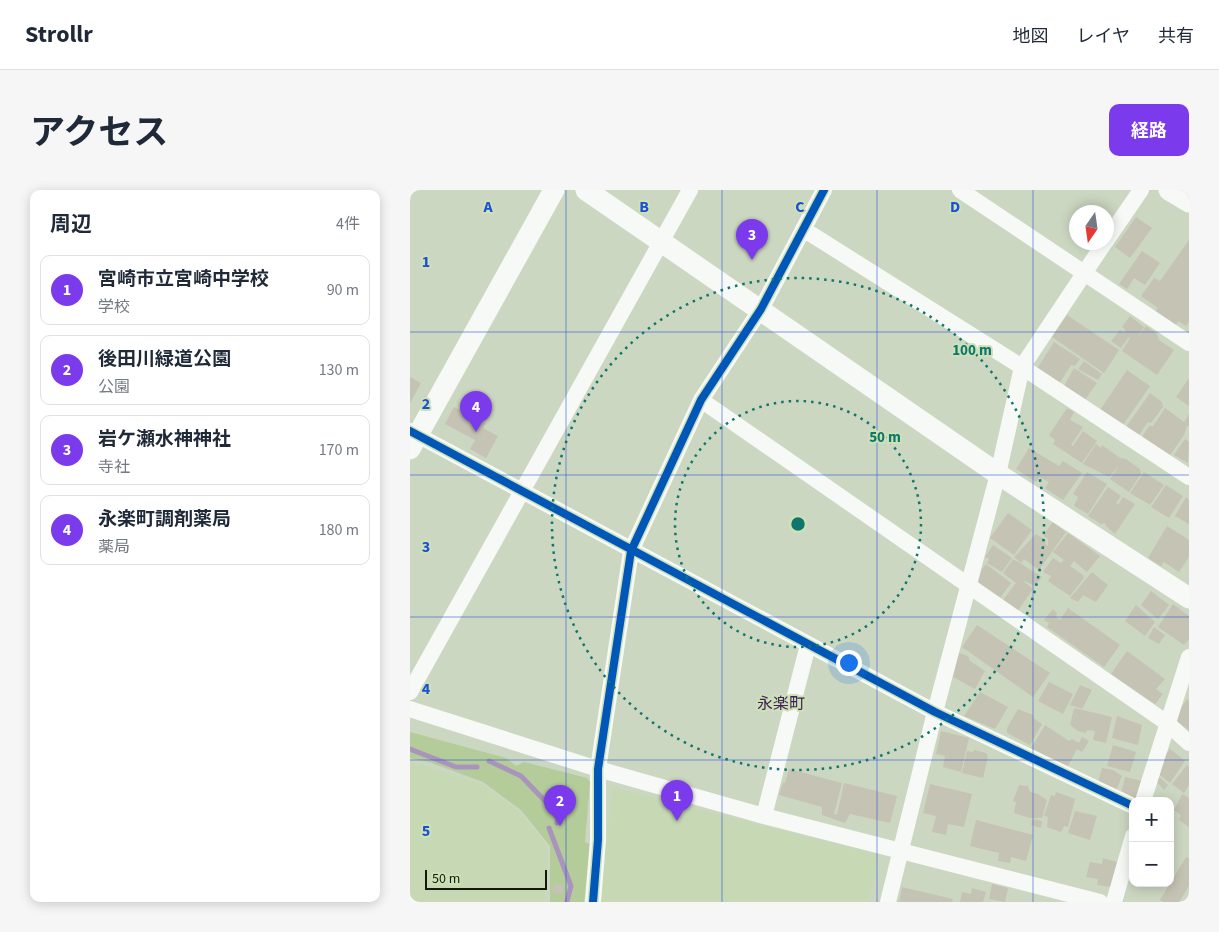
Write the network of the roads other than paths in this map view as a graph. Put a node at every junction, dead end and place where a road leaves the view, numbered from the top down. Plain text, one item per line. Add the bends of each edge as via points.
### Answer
1 (554, 190) edge
2 (586, 190) edge
3 (690, 190) edge
4 (824, 190) edge
5 (960, 190) edge
6 (1141, 190) edge
7 (1169, 190) edge
8 (1189, 202) edge
9 (803, 229) junction
10 (1114, 230) edge
11 (663, 243) junction
12 (1100, 250) edge
13 (1084, 273) junction
14 (761, 309) junction
15 (1189, 343) edge
16 (1022, 367) junction
17 (702, 400) junction
18 (413, 438) edge
19 (998, 474) junction
20 (1189, 476) edge
21 (522, 490) junction
22 (631, 550) junction
23 (968, 587) junction
24 (1189, 598) edge
25 (808, 645) junction
26 (1189, 657) edge
27 (410, 692) edge
28 (410, 709) edge
29 (935, 712) junction
30 (1167, 723) junction
31 (1189, 743) edge
32 (598, 769) junction
33 (1144, 797) edge
34 (1129, 804) edge
35 (764, 816) junction
36 (1131, 842) edge
37 (900, 850) junction
38 (593, 902) edge
39 (888, 902) edge
40 (1100, 902) edge
41 (1114, 902) edge

1 - 18 street
2 - 11 street
3 - 11 street
4 - 9 street
5 - 13 street
6 - 10 street
7 - 8 street
9 - 14 street
9 - 16 street
11 - 14 street
11 - 21 street
12 - 13 street
13 - 15 street
13 - 16 street
14 - 17 street
14 - 19 street
16 - 19 street
16 - 20 street
17 - 22 street
17 - 23 street
18 - 21 street
19 - 23 street
19 - 24 street
21 - 22 street
21 - 27 street
22 - 25 street
22 - 32 street
23 - 29 street
23 - 30 street
25 - 29 street
25 - 35 street
26 - 30 street
28 - 32 street
29 - 34 street
29 - 37 street
30 - 31 street
30 - 33 street
32 - 35 street
32 - 38 street via 598,847
35 - 37 street
36 - 41 street
37 - 39 street
37 - 40 street

